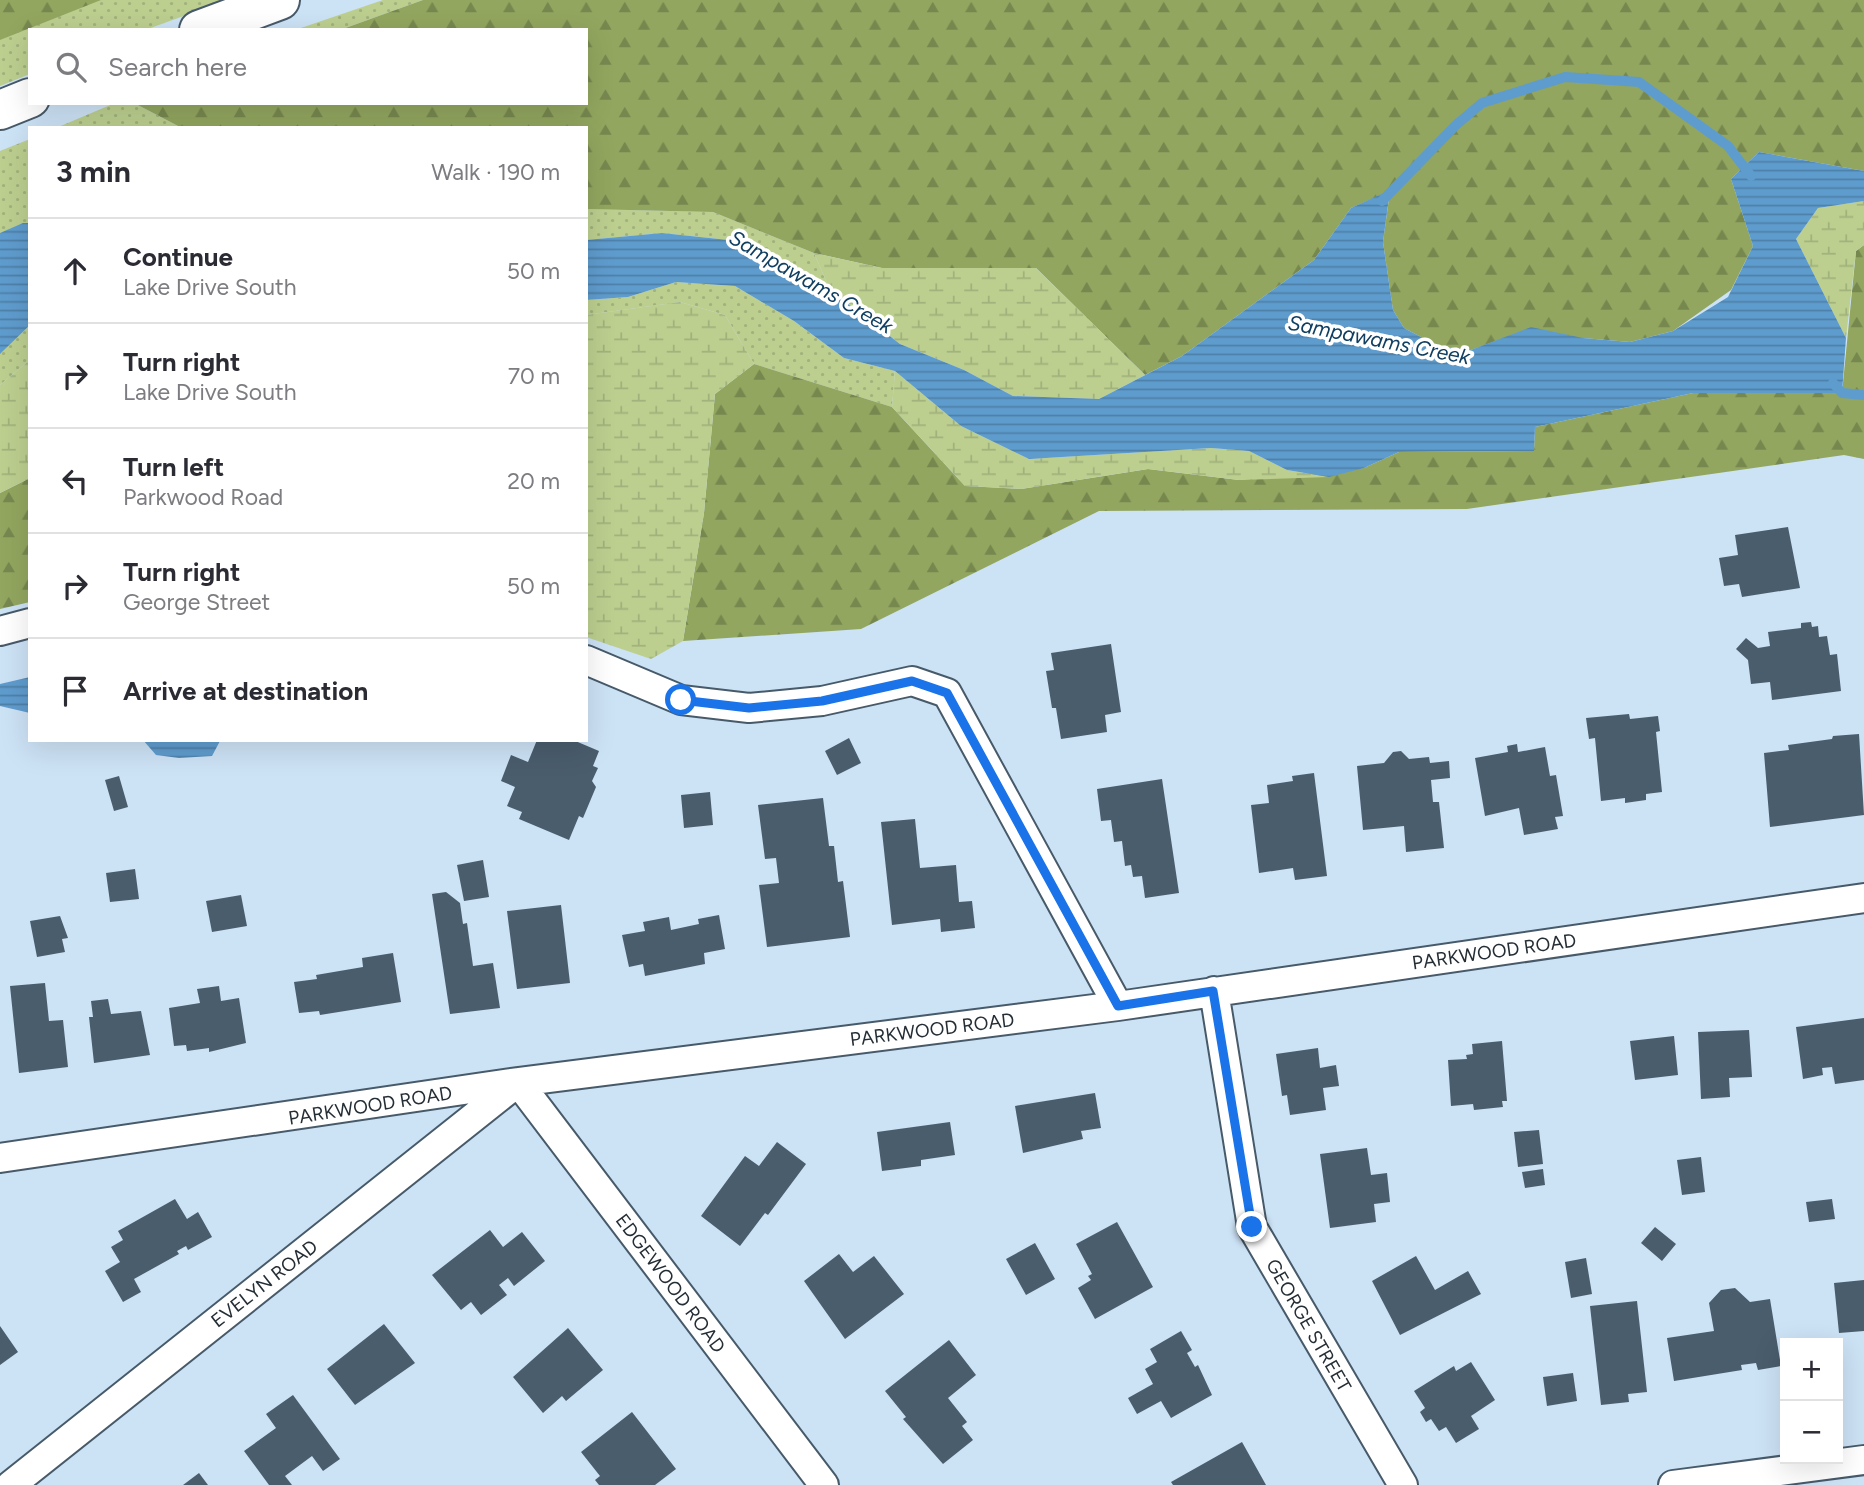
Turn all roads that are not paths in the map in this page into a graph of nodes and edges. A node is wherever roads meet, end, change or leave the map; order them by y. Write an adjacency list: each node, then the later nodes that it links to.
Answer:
1 (280, 0): 2 (main road)
2 (204, 28)
3 (28, 98): 4 (main road)
4 (0, 110)
5 (28, 624): 6 (street)
6 (0, 631)
7 (588, 661): 10 (street)
8 (1864, 898): 9 (street, PARKWOOD ROAD)
9 (1213, 991): 10 (street, PARKWOOD ROAD); 16 (street, GEORGE STREET)
10 (1118, 1006): 11 (street, PARKWOOD ROAD)
11 (518, 1082): 12 (street, PARKWOOD ROAD); 14 (street, EVELYN ROAD); 15 (street, EDGEWOOD ROAD)
12 (0, 1158)
13 (1864, 1460): 17 (street)
14 (11, 1485)
15 (824, 1485)
16 (1403, 1485)
17 (1673, 1485)

